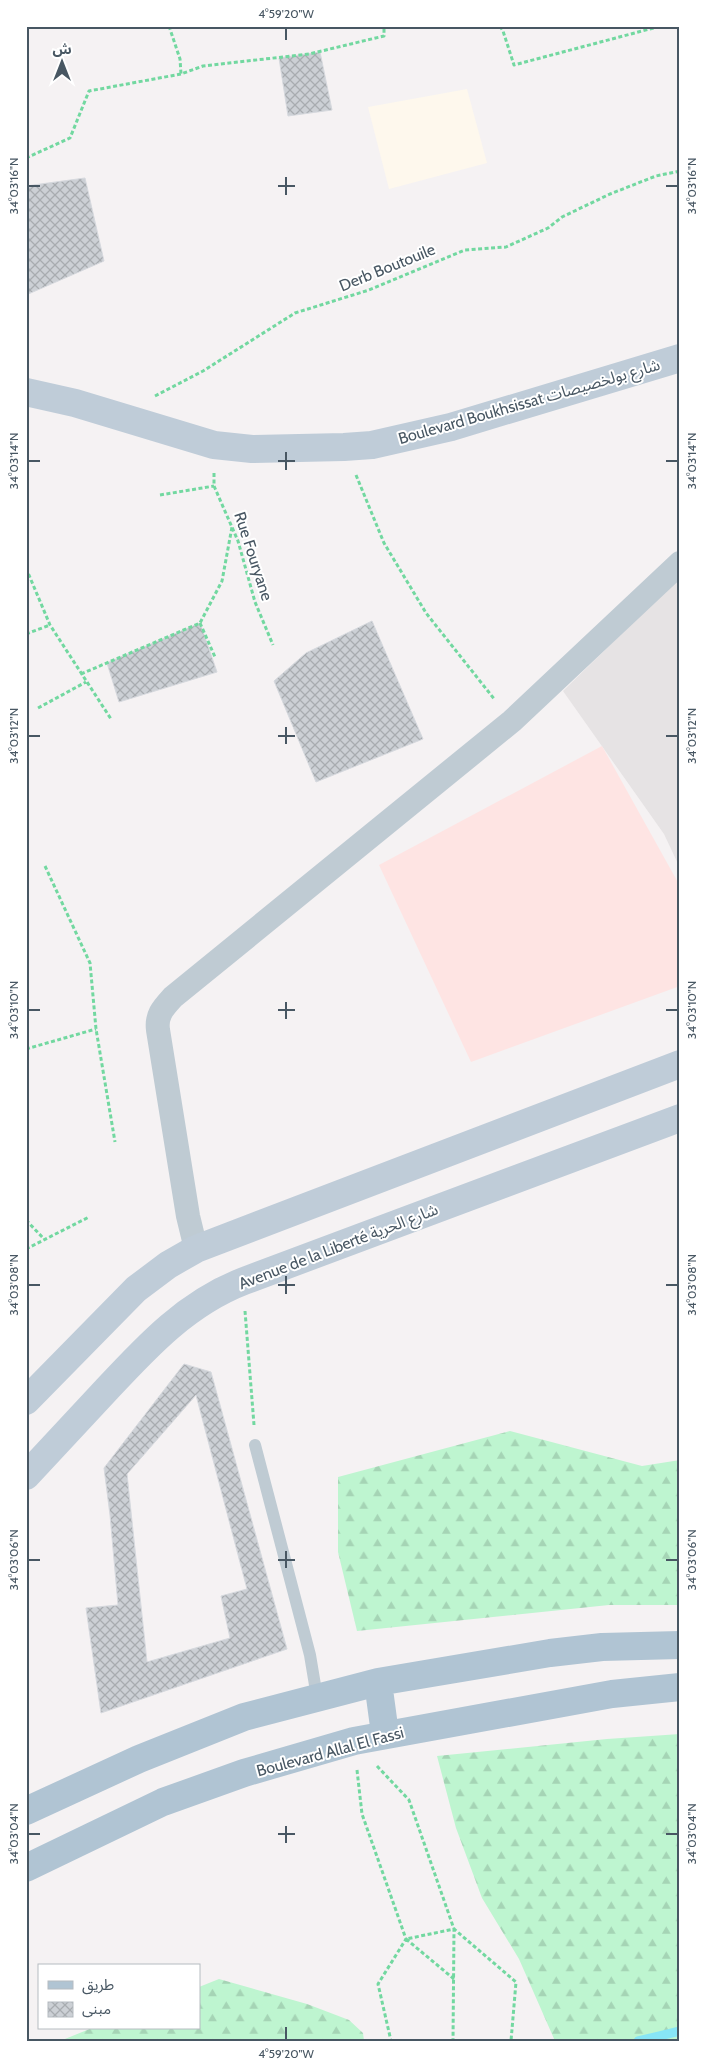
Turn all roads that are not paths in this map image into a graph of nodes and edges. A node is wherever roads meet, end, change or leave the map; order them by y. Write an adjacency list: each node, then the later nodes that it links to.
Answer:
1 (680, 358): 2 (main road, Boulevard Boukhsissat شارع بولخصيصات)
2 (26, 392)
3 (680, 563): 6 (street)
4 (680, 1064): 6 (main road)
5 (680, 1118): 9 (main road, Avenue de la Liberté شارع الحرية)
6 (196, 1249): 7 (main road)
7 (26, 1401)
8 (255, 1445): 13 (lane)
9 (26, 1476)
10 (680, 1645): 11 (main road)
11 (378, 1682): 13 (main road); 14 (main road)
12 (680, 1687): 14 (main road, Boulevard Allal El Fassi)
13 (317, 1698): 15 (main road)
14 (385, 1734): 16 (main road, Boulevard Allal El Fassi)
15 (26, 1811)
16 (26, 1868)

